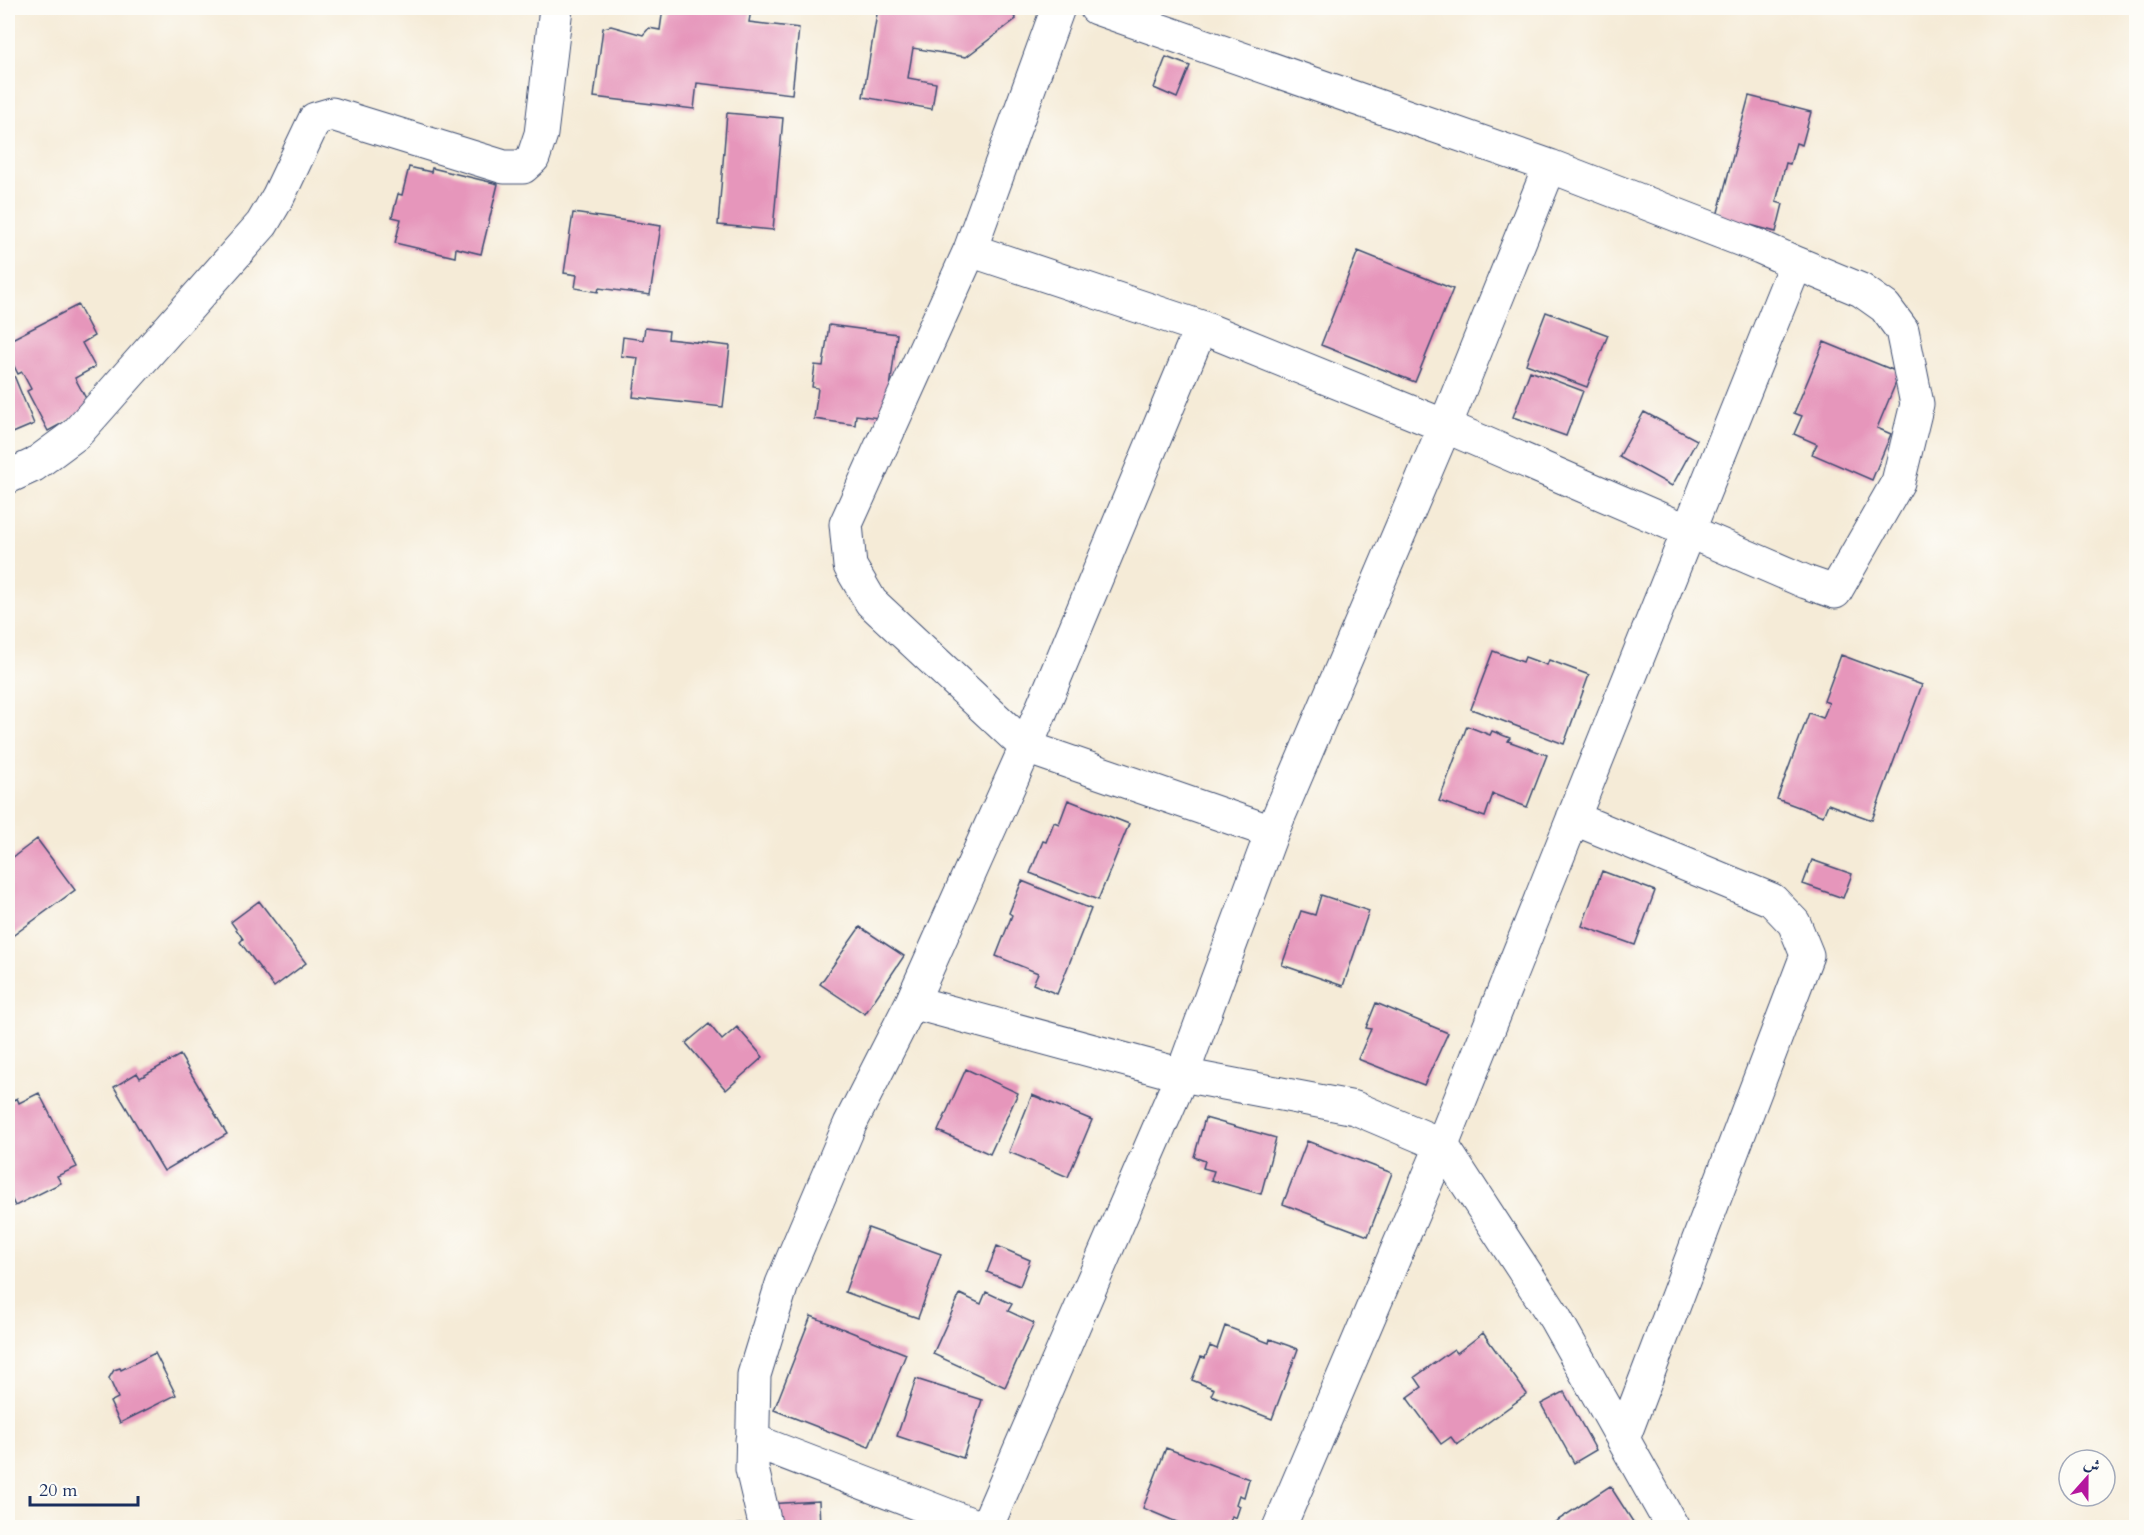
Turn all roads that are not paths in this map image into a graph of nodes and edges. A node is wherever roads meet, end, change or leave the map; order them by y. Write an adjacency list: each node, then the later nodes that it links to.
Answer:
1 (556, 8): 9 (street)
2 (1058, 8): 5 (street)
3 (1096, 8): 4 (street)
4 (1550, 166): 6 (street); 8 (street)
5 (970, 250): 7 (street); 11 (street)
6 (1796, 263): 10 (street); 10 (street)
7 (1201, 327): 8 (street); 11 (street)
8 (1444, 426): 10 (street); 13 (street)
9 (8, 477)
10 (1688, 531): 12 (street)
11 (1026, 747): 13 (street); 14 (street)
12 (1573, 818): 16 (street); 17 (street)
13 (1272, 832): 15 (street)
14 (912, 1002): 15 (street); 18 (street)
15 (1182, 1075): 16 (street); 21 (street)
16 (1442, 1144): 17 (street); 22 (street)
17 (1623, 1439): 23 (street)
18 (752, 1440): 19 (street); 20 (street)
19 (766, 1527)
20 (981, 1527)
21 (986, 1527)
22 (1279, 1527)
23 (1673, 1527)

